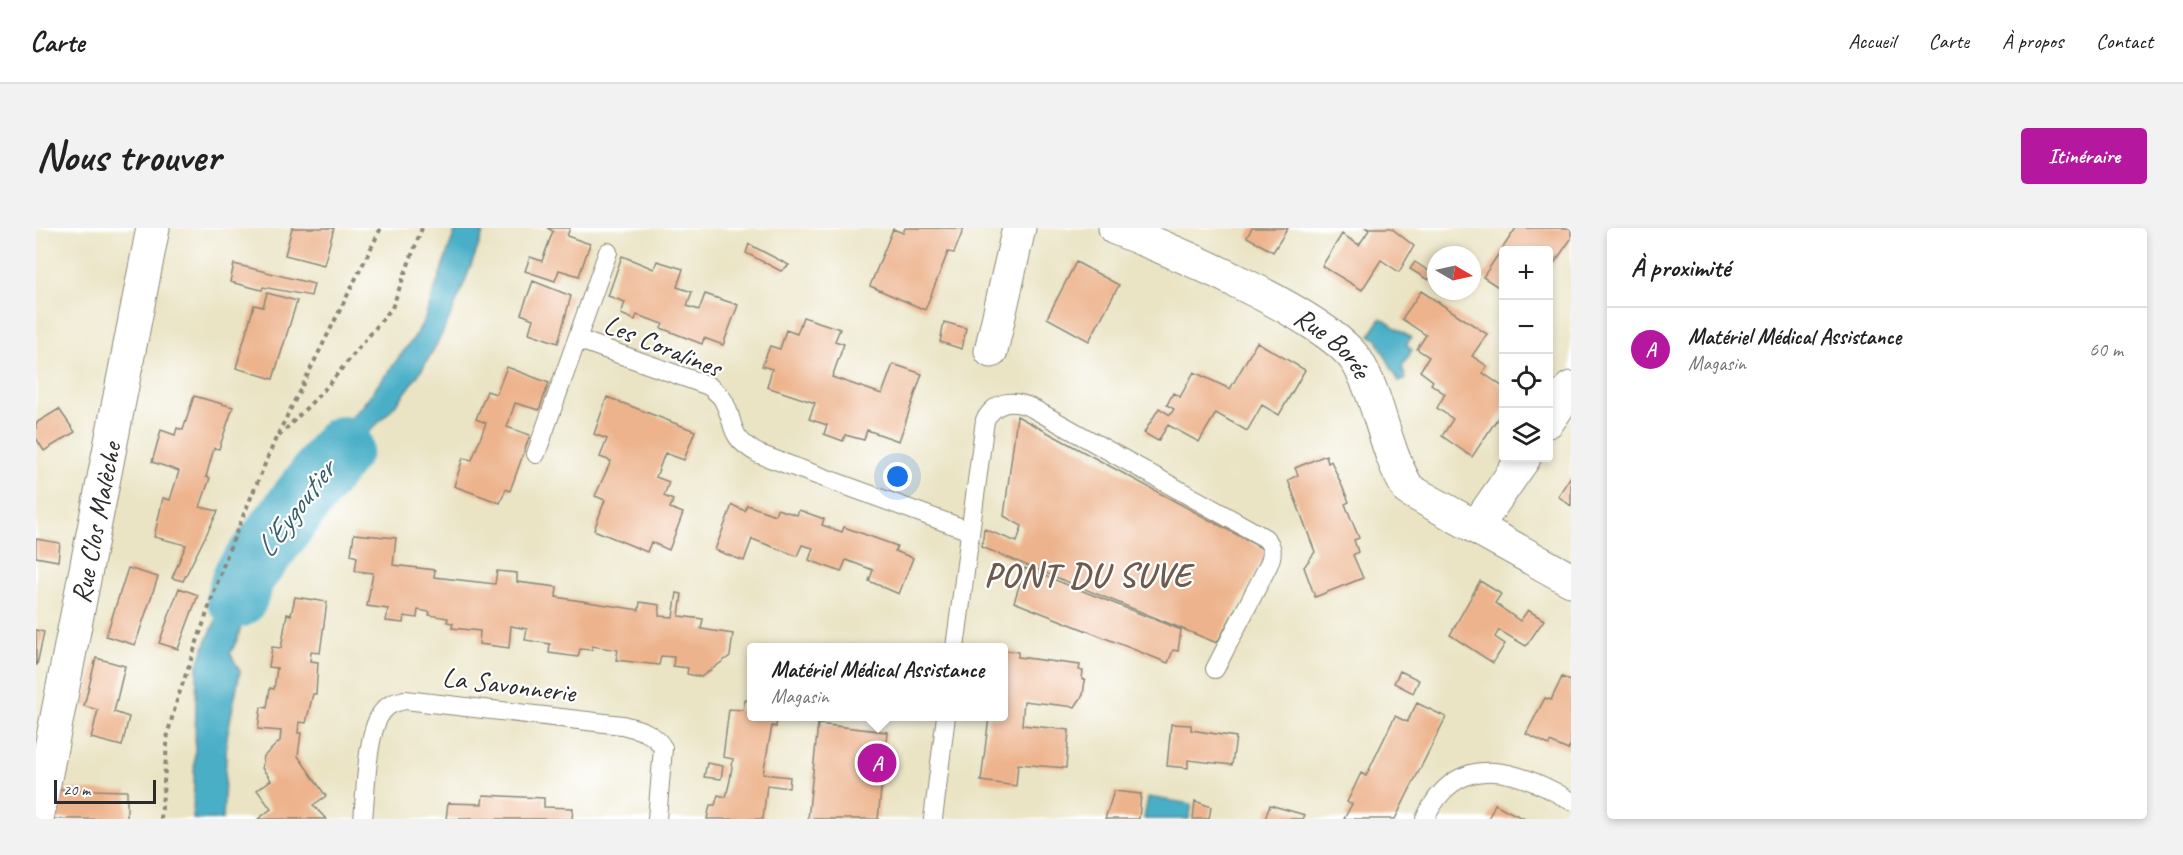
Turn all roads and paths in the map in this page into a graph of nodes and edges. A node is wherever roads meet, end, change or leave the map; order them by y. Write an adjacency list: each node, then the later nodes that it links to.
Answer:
1 (153, 228): 21 (street, Rue Clos Malèche)
2 (381, 228): 11 (path)
3 (422, 228): 11 (path)
4 (1019, 228): 8 (street)
5 (1115, 228): 14 (street, Rue Borée)
6 (608, 252): 7 (lane, Les Coralines)
7 (577, 339): 12 (lane, Les Coralines); 15 (lane, Les Coralines)
8 (991, 351)
9 (1571, 388): 10 (street)
10 (1553, 414)
11 (276, 438): 22 (path)
12 (536, 454)
13 (1521, 462): 14 (street)
14 (1476, 527): 16 (street, Rue Borée)
15 (970, 531): 17 (lane); 18 (lane)
16 (1571, 580)
17 (956, 643)
18 (1215, 669)
19 (945, 721): 25 (lane)
20 (1571, 801): 26 (lane)
21 (38, 819)
22 (161, 819)
23 (363, 819): 24 (lane, La Savonnerie)
24 (657, 819)
25 (933, 819)
26 (1425, 819)

